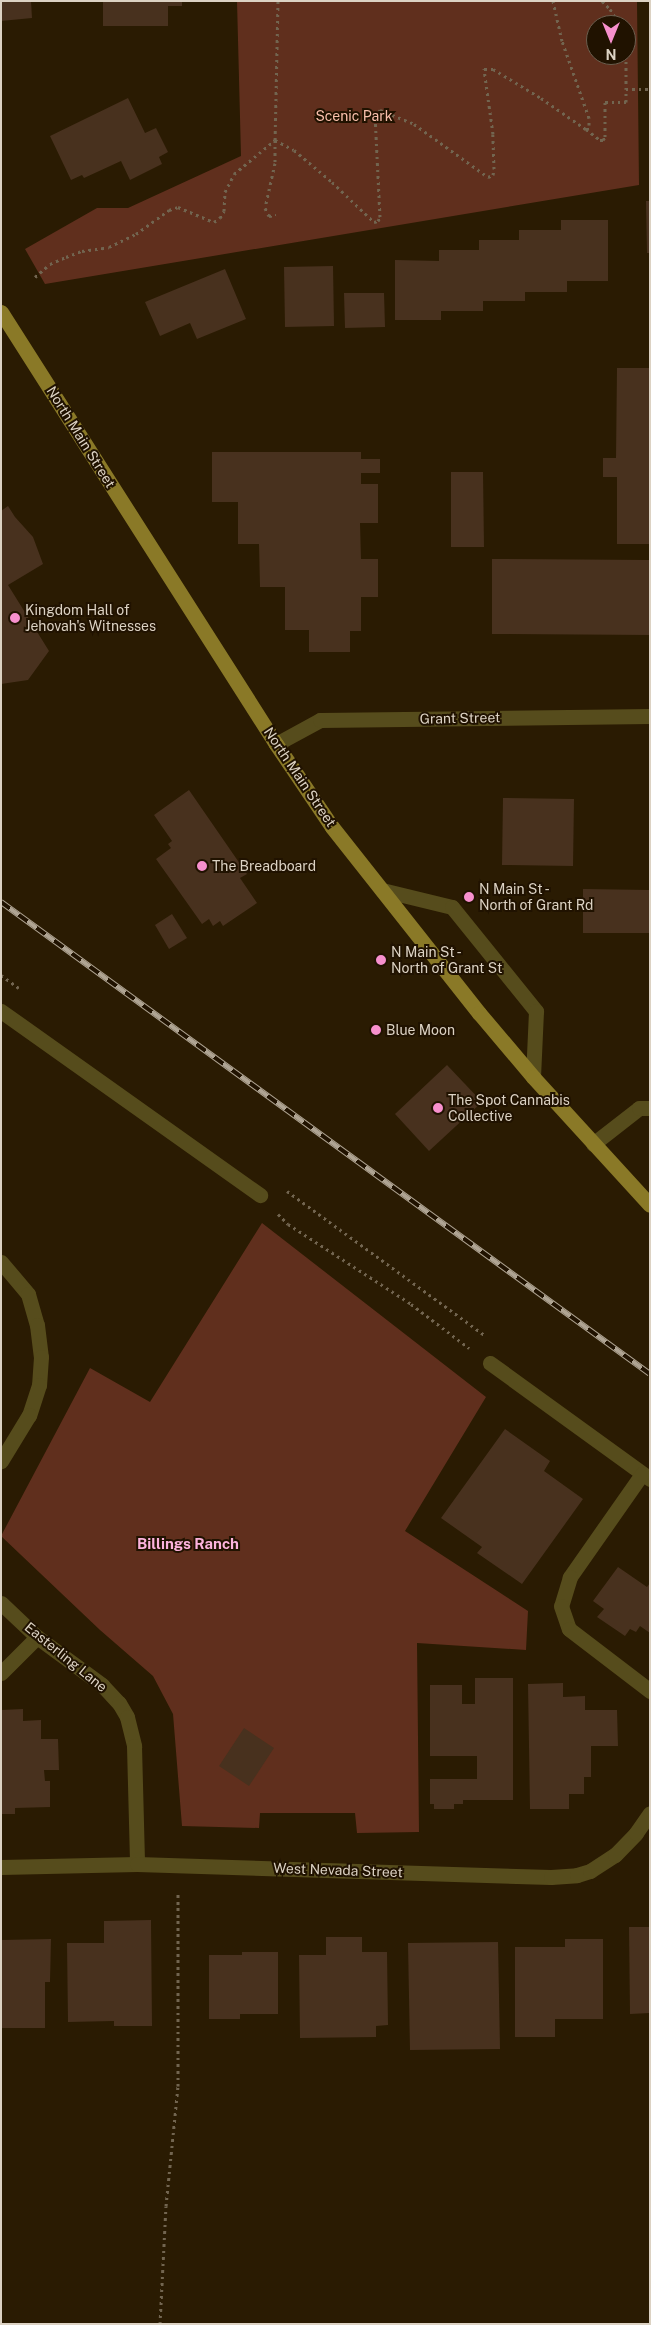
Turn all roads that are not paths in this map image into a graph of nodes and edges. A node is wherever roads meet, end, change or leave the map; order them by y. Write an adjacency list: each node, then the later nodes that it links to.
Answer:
1 (1, 312): 3 (main road, North Main Street)
2 (650, 716): 3 (street, Grant Street)
3 (276, 744): 4 (main road, North Main Street)
4 (382, 890): 6 (main road, North Main Street); 6 (street)
5 (1, 1011): 9 (street)
6 (533, 1076): 8 (main road, North Main Street)
7 (650, 1108): 8 (street)
8 (593, 1144): 10 (main road, North Main Street)
9 (260, 1195)
10 (650, 1204)
11 (1, 1262): 13 (street)
12 (490, 1363): 14 (street)
13 (1, 1460)
14 (646, 1476): 18 (street)
15 (1, 1603): 16 (street, Easterling Lane)
16 (38, 1637): 17 (street); 20 (street, Easterling Lane)
17 (1, 1673)
18 (650, 1691)
19 (650, 1813): 20 (street, West Nevada Street)
20 (137, 1864): 21 (street, West Nevada Street)
21 (1, 1867)

